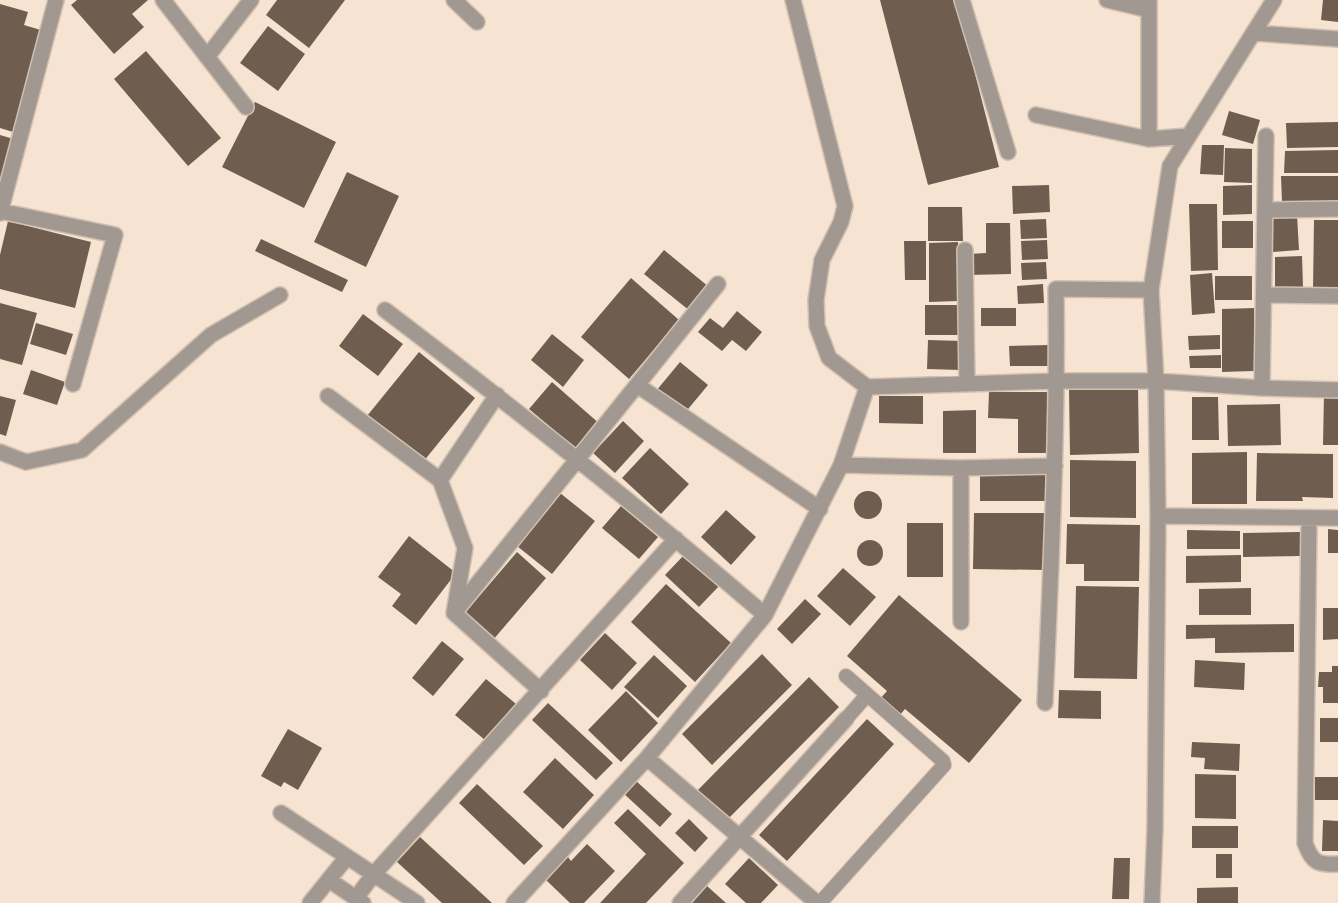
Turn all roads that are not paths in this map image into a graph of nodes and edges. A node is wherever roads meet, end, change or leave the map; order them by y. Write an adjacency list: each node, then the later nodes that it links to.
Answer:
1 (56, 0): 22 (street)
2 (163, 0): 13 (street)
3 (250, 0): 13 (street)
4 (454, 0): 10 (street)
5 (793, 0): 35 (street)
6 (962, 0): 19 (street)
7 (1107, 0): 9 (street)
8 (1274, 0): 11 (street)
9 (1149, 5): 18 (street)
10 (477, 22)
11 (1254, 33): 12 (street); 16 (street)
12 (1338, 39)
13 (207, 57): 14 (street)
14 (246, 107)
15 (1036, 115): 18 (street)
16 (1188, 136): 18 (street); 25 (street)
17 (1266, 136): 21 (street)
18 (1149, 139)
19 (1008, 152)
20 (1338, 209): 21 (street)
21 (1266, 210): 27 (street)
22 (0, 212): 32 (street)
23 (965, 250): 33 (street)
24 (718, 284): 34 (street)
25 (1151, 290): 30 (street); 31 (street)
26 (280, 295): 40 (street)
27 (1264, 295): 28 (street); 36 (street)
28 (1338, 296)
29 (385, 310): 38 (street)
30 (1057, 381): 31 (street); 33 (street); 43 (street)
31 (1156, 381): 36 (street); 47 (street)
32 (73, 384)
33 (967, 384): 35 (street)
34 (637, 385): 41 (street); 46 (street)
35 (867, 387): 42 (street)
36 (1262, 388): 37 (street)
37 (1338, 390)
38 (497, 395): 41 (street); 45 (street)
39 (328, 396): 45 (street)
40 (0, 452)
41 (577, 460): 50 (street); 51 (street)
42 (842, 465): 44 (street); 46 (street)
43 (1055, 466): 44 (street); 57 (street)
44 (961, 468): 53 (street)
45 (440, 480): 51 (street)
46 (820, 509): 52 (street)
47 (1158, 516): 48 (street); 72 (street)
48 (1309, 518): 49 (street); 63 (street)
49 (1338, 518)
50 (676, 539): 52 (street); 55 (street)
51 (454, 613): 55 (street)
52 (765, 615): 59 (street)
53 (961, 622)
54 (846, 676): 56 (lane)
55 (541, 691): 64 (street)
56 (867, 695): 58 (lane); 71 (lane)
57 (1045, 704)
58 (846, 719): 61 (street)
59 (647, 758): 61 (street); 69 (street)
60 (281, 813): 62 (street)
61 (740, 837): 70 (street); 71 (street)
62 (347, 857): 64 (street); 65 (street)
63 (1338, 864)
64 (373, 875): 66 (street); 68 (street)
65 (329, 880): 66 (street); 67 (street)
66 (359, 901)
67 (310, 903)
68 (417, 903)
69 (514, 903)
70 (680, 903)
71 (818, 903)
72 (1152, 903)

